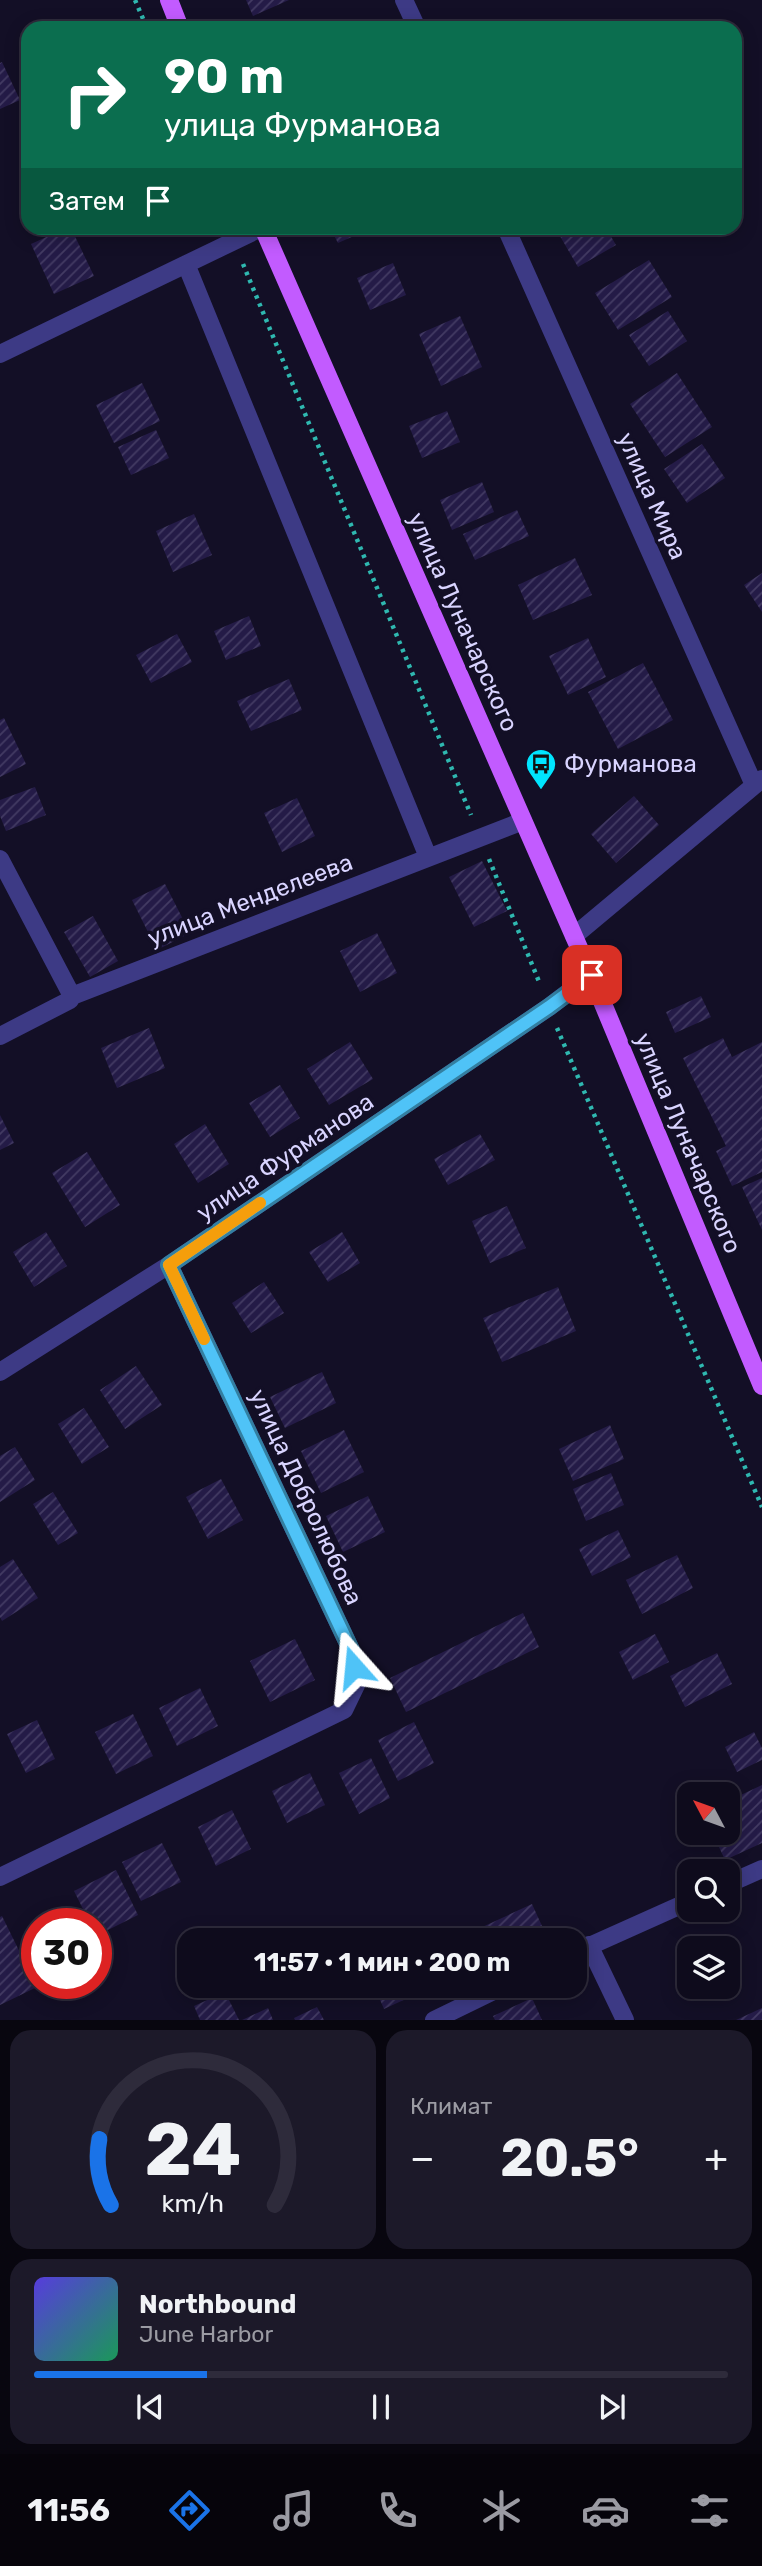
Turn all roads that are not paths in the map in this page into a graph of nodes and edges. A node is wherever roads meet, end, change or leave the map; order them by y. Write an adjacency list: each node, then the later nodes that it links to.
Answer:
1 (169, 0): 3 (main road)
2 (404, 0): 4 (street)
3 (177, 21)
4 (414, 21)
5 (246, 235): 8 (street)
6 (265, 235): 11 (main road, улица Луначарского)
7 (509, 235): 10 (street, улица Мира)
8 (186, 264): 9 (street); 12 (street)
9 (0, 354)
10 (758, 782): 14 (street)
11 (523, 821): 12 (street, улица Менделеева); 14 (main road, улица Луначарского)
12 (428, 857): 16 (street, улица Менделеева)
13 (0, 859): 16 (street)
14 (574, 936): 15 (main road, улица Луначарского)
15 (592, 975): 18 (street, улица Фурманова); 20 (main road, улица Луначарского)
16 (72, 996): 17 (street, улица Менделеева)
17 (0, 1036)
18 (169, 1265): 19 (street, улица Фурманова); 22 (street, улица Добролюбова)
19 (0, 1372)
20 (762, 1386)
21 (762, 1869): 23 (street)
22 (0, 1877)
23 (740, 1879)
24 (677, 1907): 25 (street)
25 (587, 1947)
26 (587, 1957): 29 (street)
27 (479, 1998): 28 (street)
28 (434, 2020)
29 (625, 2020)

